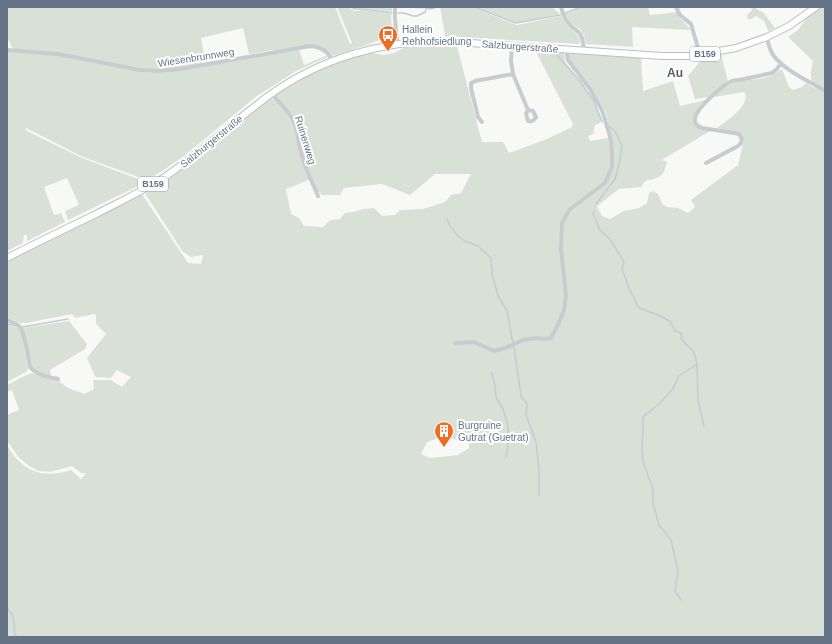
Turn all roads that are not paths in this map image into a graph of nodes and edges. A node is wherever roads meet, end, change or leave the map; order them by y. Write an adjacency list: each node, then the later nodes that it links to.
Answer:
1 (395, 7): 6 (street)
2 (676, 7): 11 (street)
3 (816, 7): 5 (main road, Salzburgerstraße / B159)
4 (562, 9): 9 (street)
5 (767, 37): 11 (main road, Salzburgerstraße / B159); 13 (street)
6 (397, 44): 7 (main road, Salzburgerstraße / B159); 12 (main road, Salzburgerstraße / B159)
7 (512, 46): 10 (main road, Salzburgerstraße / B159); 14 (street)
8 (7, 50): 12 (street, Wiesenbrunnweg)
9 (584, 50): 10 (main road, Salzburgerstraße / B159); 11 (main road, Salzburgerstraße / B159)
10 (567, 51): 23 (street)
11 (700, 55)
12 (332, 61): 16 (main road, Salzburgerstraße / B159)
13 (781, 63): 15 (street); 19 (street)
14 (513, 74): 17 (street); 18 (street)
15 (825, 91)
16 (271, 94): 20 (street, Ruinenweg); 21 (main road, Salzburgerstraße / B159)
17 (528, 110)
18 (482, 122)
19 (706, 163)
20 (318, 196)
21 (7, 258)
22 (7, 320): 24 (street)
23 (455, 343)
24 (58, 379)

